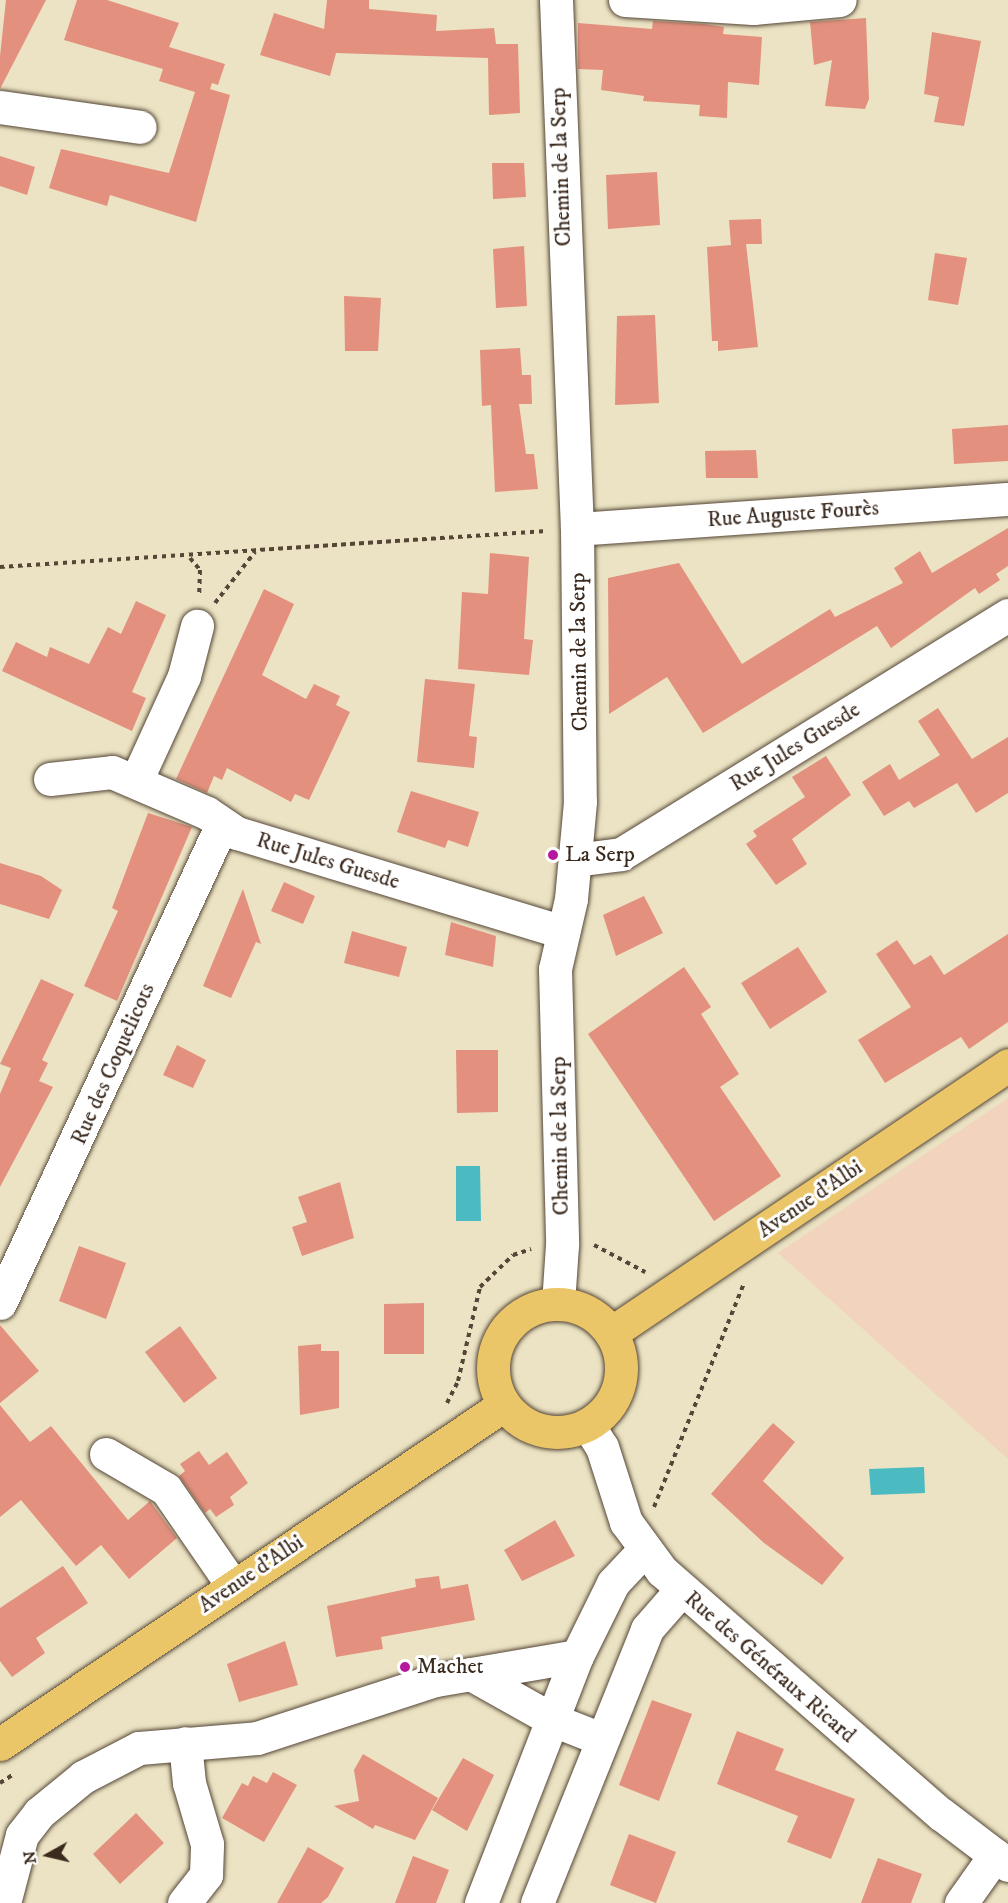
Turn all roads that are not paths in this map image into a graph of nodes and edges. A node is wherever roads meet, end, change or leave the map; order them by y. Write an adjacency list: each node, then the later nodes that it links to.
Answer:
1 (556, 0): 8 (street, Chemin de la Serp)
2 (625, 0): 4 (street)
3 (840, 0): 4 (street)
4 (753, 4)
5 (0, 107): 6 (street)
6 (140, 127)
7 (1008, 499): 8 (street, Rue Auguste Fourès)
8 (578, 529): 14 (street, Chemin de la Serp)
9 (1008, 615): 14 (street, Rue Jules Guesde)
10 (197, 626): 12 (street)
11 (50, 779): 12 (street, Rue Jules Guesde)
12 (136, 781): 13 (street, Rue Jules Guesde)
13 (222, 824): 15 (street, Rue Jules Guesde); 17 (street, Rue des Coquelicots)
14 (575, 860): 15 (street, Chemin de la Serp)
15 (562, 932): 18 (street, Chemin de la Serp)
16 (1008, 1065): 19 (main road, Avenue d'Albi)
17 (0, 1303)
18 (558, 1303): 19 (main road); 20 (main road)
19 (611, 1334): 21 (main road)
20 (504, 1406): 21 (main road); 24 (main road, Avenue d'Albi)
21 (588, 1425): 23 (street, Rue des Généraux Ricard)
22 (106, 1454): 24 (street)
23 (643, 1551): 25 (street, Rue des Généraux Ricard); 26 (street)
24 (233, 1586): 31 (main road, Avenue d'Albi)
25 (681, 1590): 29 (street); 32 (street, Rue des Généraux Ricard)
26 (577, 1656): 27 (street); 28 (street)
27 (471, 1674): 28 (street); 30 (street)
28 (553, 1720): 29 (street); 35 (street)
29 (601, 1739): 36 (street)
30 (185, 1743): 33 (street); 34 (street)
31 (0, 1744)
32 (1002, 1860): 37 (street)
33 (4, 1903)
34 (184, 1903)
35 (481, 1903)
36 (537, 1903)
37 (961, 1903)

